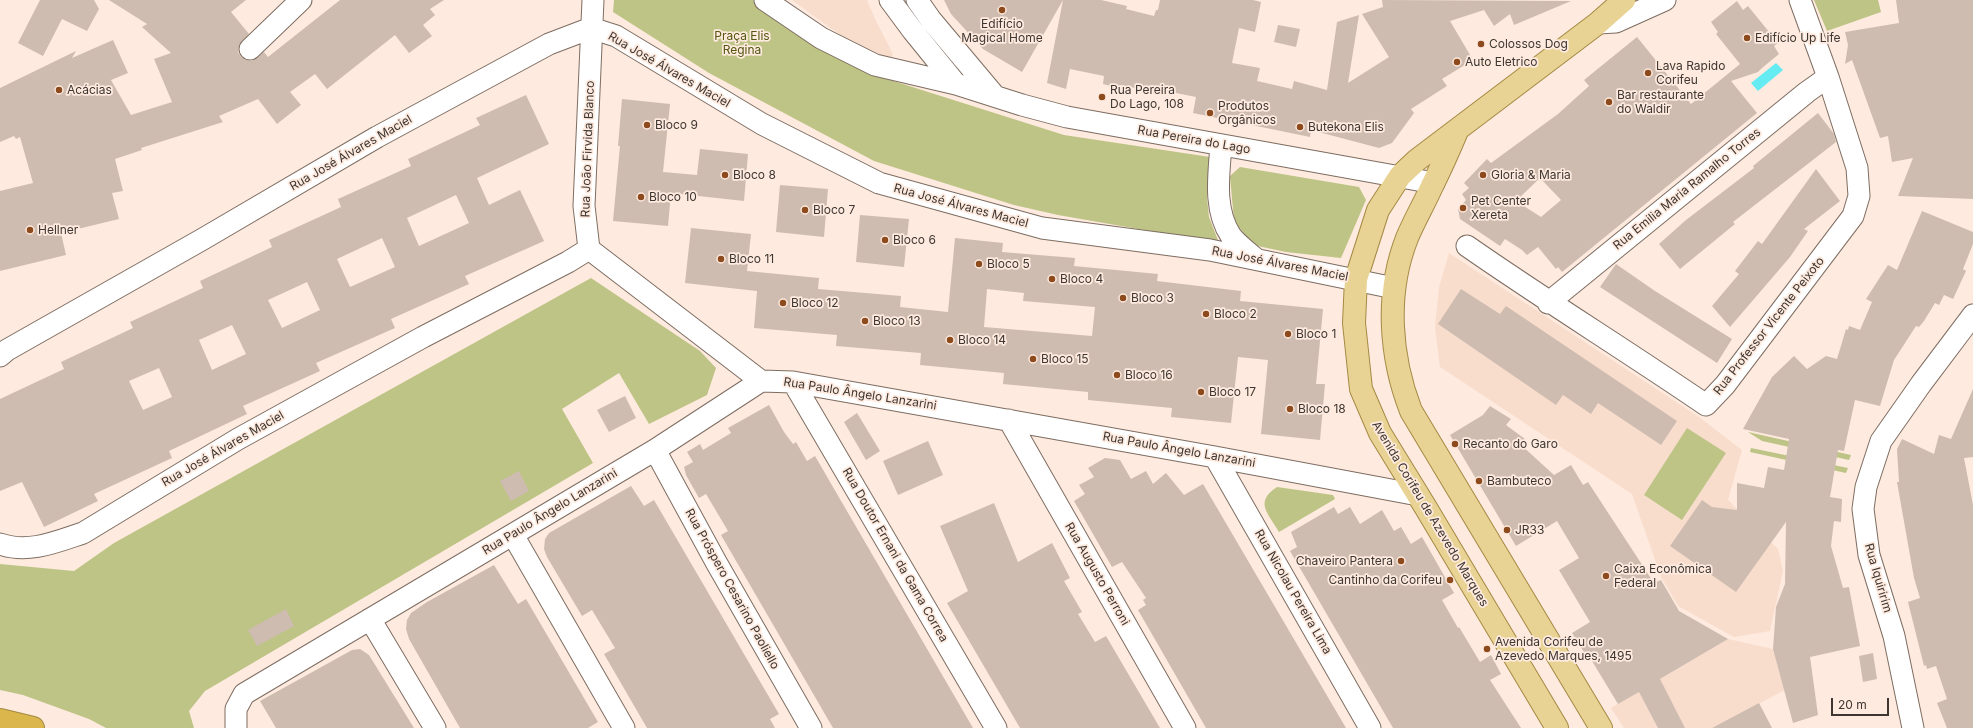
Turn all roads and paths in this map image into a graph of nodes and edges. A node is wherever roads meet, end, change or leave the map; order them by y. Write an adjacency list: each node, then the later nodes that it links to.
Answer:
1 (301, 0): 11 (street)
2 (593, 0): 10 (street, Rua João Firvida Blanco)
3 (765, 0): 13 (street, Rua Pereira do Lago)
4 (890, 0): 13 (street)
5 (917, 0): 14 (street)
6 (1624, 0): 9 (main road, Avenida Corifeu de Azevedo Marques)
7 (1664, 0): 9 (street)
8 (1800, 0): 12 (street, Rua Professor Vicente Peixoto)
9 (1598, 22): 15 (main road, Avenida Corifeu de Azevedo Marques)
10 (591, 28): 20 (street, Rua João Firvida Blanco); 21 (street, Rua José Álvares Maciel); 26 (street, Rua José Álvares Maciel)
11 (250, 49)
12 (1828, 77): 24 (street, Rua Emilia Maria Ramalho Torres); 24 (street, Rua Professor Vicente Peixoto)
13 (956, 84): 14 (street, Rua Pereira do Lago)
14 (994, 95): 16 (street, Rua Pereira do Lago)
15 (1458, 130): 17 (main road, Avenida Corifeu de Azevedo Marques); 18 (main road, Avenida Corifeu de Azevedo Marques)
16 (1221, 145): 17 (street, Rua Pereira do Lago); 21 (street)
17 (1400, 176): 18 (street, Rua Pereira do Lago); 22 (main road, Avenida Corifeu de Azevedo Marques)
18 (1434, 183): 23 (main road, Avenida Corifeu de Azevedo Marques)
19 (1467, 246): 24 (street, Rua Professor Vicente Peixoto)
20 (589, 249): 27 (street); 34 (street, Rua José Álvares Maciel)
21 (1256, 260): 22 (street, Rua José Álvares Maciel)
22 (1356, 279): 23 (street, Rua José Álvares Maciel); 32 (main road, Avenida Corifeu de Azevedo Marques)
23 (1394, 288): 46 (main road, Avenida Corifeu de Azevedo Marques)
24 (1548, 303)
25 (1973, 315): 47 (street, Rua Iquiririm)
26 (0, 356)
27 (761, 381): 28 (street, Rua Paulo Ângelo Lanzarini); 30 (street, Rua Paulo Ângelo Lanzarini)
28 (793, 382): 29 (street, Rua Paulo Ângelo Lanzarini); 42 (street, Rua Doutor Ernani da Gama Correa)
29 (1009, 420): 31 (street, Rua Paulo Ângelo Lanzarini); 43 (street, Rua Augusto Perroni)
30 (655, 450): 33 (street, Rua Paulo Ângelo Lanzarini); 41 (street, Rua Próspero Cesarino Paoliello)
31 (1215, 457): 32 (street, Rua Paulo Ângelo Lanzarini); 44 (street, Rua Nicolau Pereira Lima)
32 (1418, 495): 45 (main road, Avenida Corifeu de Azevedo Marques)
33 (514, 535): 35 (street, Rua Paulo Ângelo Lanzarini); 40 (street)
34 (0, 544)
35 (370, 619): 37 (street, Rua Paulo Ângelo Lanzarini); 39 (street)
36 (0, 720): 38 (highway)
37 (236, 726)
38 (33, 728)
39 (435, 728)
40 (624, 728)
41 (811, 728)
42 (996, 728)
43 (1184, 728)
44 (1370, 728)
45 (1558, 728)
46 (1600, 728)
47 (1912, 728)

